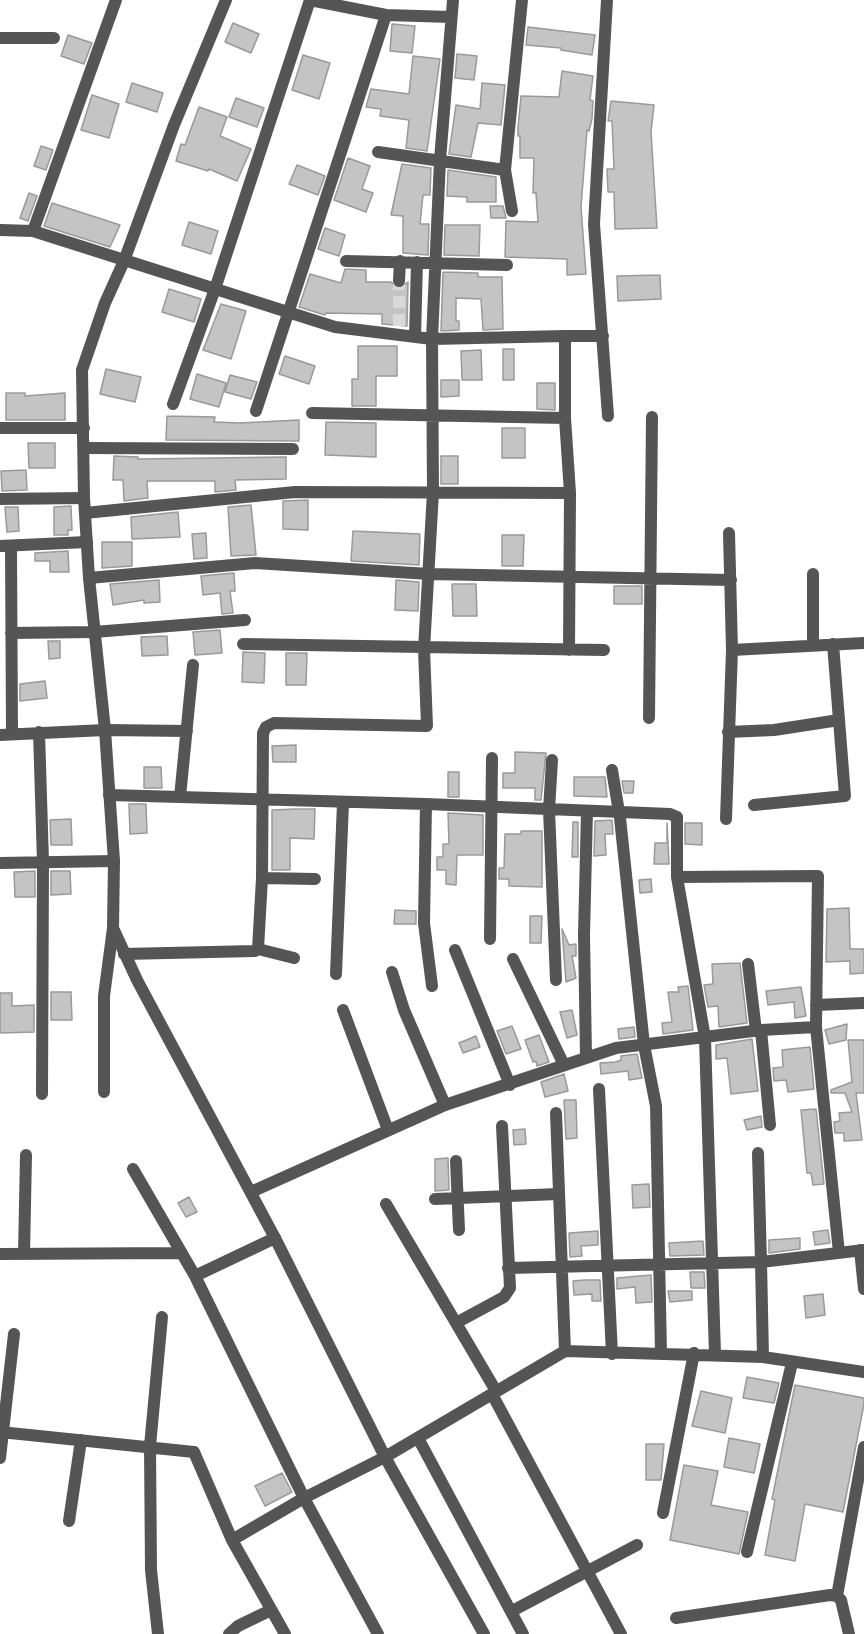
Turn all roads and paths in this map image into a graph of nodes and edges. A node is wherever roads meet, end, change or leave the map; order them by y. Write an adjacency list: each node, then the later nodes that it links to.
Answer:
1 (117, 0): 16 (street)
2 (226, 0): 17 (street)
3 (310, 0): 7 (street); 24 (street)
4 (453, 0): 8 (street)
5 (522, 0): 13 (street)
6 (607, 0): 27 (street)
7 (386, 15): 8 (street); 25 (street)
8 (451, 17): 12 (street)
9 (0, 38): 10 (street)
10 (54, 38)
11 (378, 152): 12 (street)
12 (440, 160): 13 (street); 21 (street)
13 (505, 170): 14 (street)
14 (512, 211)
15 (0, 230): 16 (street)
16 (33, 231): 17 (street)
17 (124, 261): 24 (street); 38 (street)
18 (345, 261): 19 (street)
19 (400, 261): 20 (street); 23 (street)
20 (417, 262): 21 (street); 28 (street)
21 (435, 262): 22 (street); 29 (street)
22 (507, 265)
23 (399, 281)
24 (215, 289): 25 (street); 30 (street)
25 (289, 313): 28 (street); 31 (street)
26 (565, 336): 27 (street); 29 (street); 36 (street)
27 (603, 336): 34 (street)
28 (416, 337): 29 (street)
29 (432, 339): 33 (street)
30 (173, 404)
31 (256, 411)
32 (312, 413): 33 (street)
33 (434, 416): 36 (street); 41 (street)
34 (608, 416)
35 (652, 417): 52 (street)
36 (565, 418): 42 (street)
37 (0, 428): 38 (street)
38 (84, 428): 39 (street)
39 (85, 448): 40 (street); 43 (street)
40 (292, 449)
41 (433, 492): 42 (street); 45 (street); 49 (street)
42 (570, 493): 51 (street)
43 (84, 498): 44 (street); 45 (street)
44 (0, 499)
45 (86, 513): 47 (street)
46 (729, 532): 54 (street)
47 (87, 542): 48 (street); 53 (street)
48 (5, 546): 57 (street)
49 (429, 573): 51 (street); 53 (street); 62 (street)
50 (813, 574): 61 (street)
51 (570, 575): 52 (street); 63 (street)
52 (651, 577): 54 (street); 67 (street)
53 (89, 578): 56 (street)
54 (731, 580): 65 (street)
55 (245, 620): 56 (street)
56 (94, 632): 57 (street); 69 (street)
57 (11, 633): 73 (street)
58 (864, 643): 60 (street)
59 (243, 644): 62 (street)
60 (833, 644): 61 (street); 68 (street)
61 (813, 645): 65 (street)
62 (424, 649): 63 (street); 79 (street)
63 (569, 650): 64 (street)
64 (604, 650)
65 (732, 650): 72 (street)
66 (193, 665): 70 (street)
67 (649, 718)
68 (839, 720): 72 (street); 82 (street)
69 (105, 730): 70 (street); 71 (street); 77 (street)
70 (187, 731): 78 (street)
71 (39, 732): 73 (street); 89 (street)
72 (728, 732): 87 (street)
73 (6, 735)
74 (492, 758): 83 (street)
75 (552, 760): 84 (street)
76 (612, 770): 86 (street)
77 (109, 795): 78 (street); 88 (street)
78 (180, 797): 79 (street)
79 (262, 799): 80 (street); 92 (street)
80 (343, 802): 81 (street); 103 (street)
81 (426, 804): 83 (street); 105 (street)
82 (754, 805)
83 (490, 807): 84 (street); 95 (street)
84 (549, 810): 85 (street); 104 (street)
85 (586, 811): 86 (street); 113 (street)
86 (619, 813): 91 (street); 112 (street)
87 (726, 819)
88 (114, 861): 89 (street); 94 (street)
89 (43, 862): 90 (street); 118 (street)
90 (0, 863)
91 (677, 877): 107 (street); 111 (street)
92 (262, 878): 93 (street); 96 (street)
93 (315, 879)
94 (113, 928): 98 (street); 117 (street)
95 (490, 939)
96 (258, 949): 98 (street); 99 (street)
97 (455, 950): 115 (street)
98 (124, 954): 128 (street)
99 (294, 958)
100 (513, 959): 114 (street)
101 (748, 964): 110 (street)
102 (392, 972): 119 (street)
103 (336, 974)
104 (556, 980)
105 (432, 986)
106 (864, 1003): 107 (street)
107 (816, 1005): 109 (street)
108 (343, 1010): 123 (street)
109 (816, 1027): 110 (street); 138 (street)
110 (759, 1031): 111 (street); 121 (street)
111 (705, 1038): 112 (street); 142 (street)
112 (644, 1046): 113 (street); 143 (street)
113 (586, 1057): 114 (street)
114 (564, 1065): 115 (street)
115 (510, 1085): 119 (street)
116 (599, 1089): 144 (street)
117 (104, 1092)
118 (42, 1094)
119 (445, 1105): 123 (street)
120 (556, 1113): 129 (street)
121 (770, 1125)
122 (502, 1126): 130 (street)
123 (388, 1130): 128 (street)
124 (758, 1153): 141 (street)
125 (26, 1155): 140 (street)
126 (456, 1161): 131 (street)
127 (134, 1169): 137 (street)
128 (251, 1192): 135 (street)
129 (558, 1194): 130 (street); 146 (street)
130 (505, 1196): 131 (street); 145 (street)
131 (458, 1198): 132 (street); 134 (street)
132 (435, 1199)
133 (386, 1204): 150 (street)
134 (459, 1230)
135 (276, 1238): 147 (street); 166 (street)
136 (862, 1250): 138 (street); 148 (street)
137 (180, 1253): 140 (street); 147 (street)
138 (839, 1253): 141 (street)
139 (0, 1254): 140 (street)
140 (24, 1254)
141 (761, 1262): 142 (street); 157 (street)
142 (712, 1264): 143 (street); 156 (street)
143 (660, 1266): 144 (street); 153 (street)
144 (608, 1267): 146 (street); 155 (street)
145 (508, 1268): 146 (street); 150 (street)
146 (560, 1268): 152 (street)
147 (195, 1276): 168 (street)
148 (864, 1289)
149 (162, 1317): 164 (street)
150 (456, 1323): 160 (street)
151 (14, 1334): 161 (street)
152 (565, 1351): 155 (street); 160 (street)
153 (661, 1353): 154 (street); 155 (street)
154 (694, 1353): 156 (street); 169 (street)
155 (612, 1354)
156 (715, 1354): 157 (street)
157 (763, 1357): 158 (street)
158 (792, 1363): 159 (street); 173 (street)
159 (864, 1372)
160 (494, 1393): 162 (street); 174 (street)
161 (1, 1432): 163 (street); 167 (street)
162 (418, 1438): 166 (street); 177 (street)
163 (81, 1440): 164 (street); 170 (street)
164 (150, 1446): 171 (street); 179 (street)
165 (864, 1447): 175 (street)
166 (385, 1457): 168 (street); 183 (street)
167 (0, 1458)
168 (304, 1498): 171 (street); 182 (street)
169 (663, 1513)
170 (69, 1521)
171 (232, 1540): 176 (street)
172 (637, 1545): 174 (street)
173 (747, 1552)
174 (586, 1570): 177 (street); 185 (street)
175 (837, 1596): 178 (street); 186 (street)
176 (271, 1610): 180 (street); 181 (street)
177 (512, 1611): 184 (street)
178 (676, 1618)
179 (158, 1634)
180 (229, 1634)
181 (285, 1634)
182 (378, 1634)
183 (484, 1634)
184 (524, 1634)
185 (621, 1634)
186 (849, 1634)

